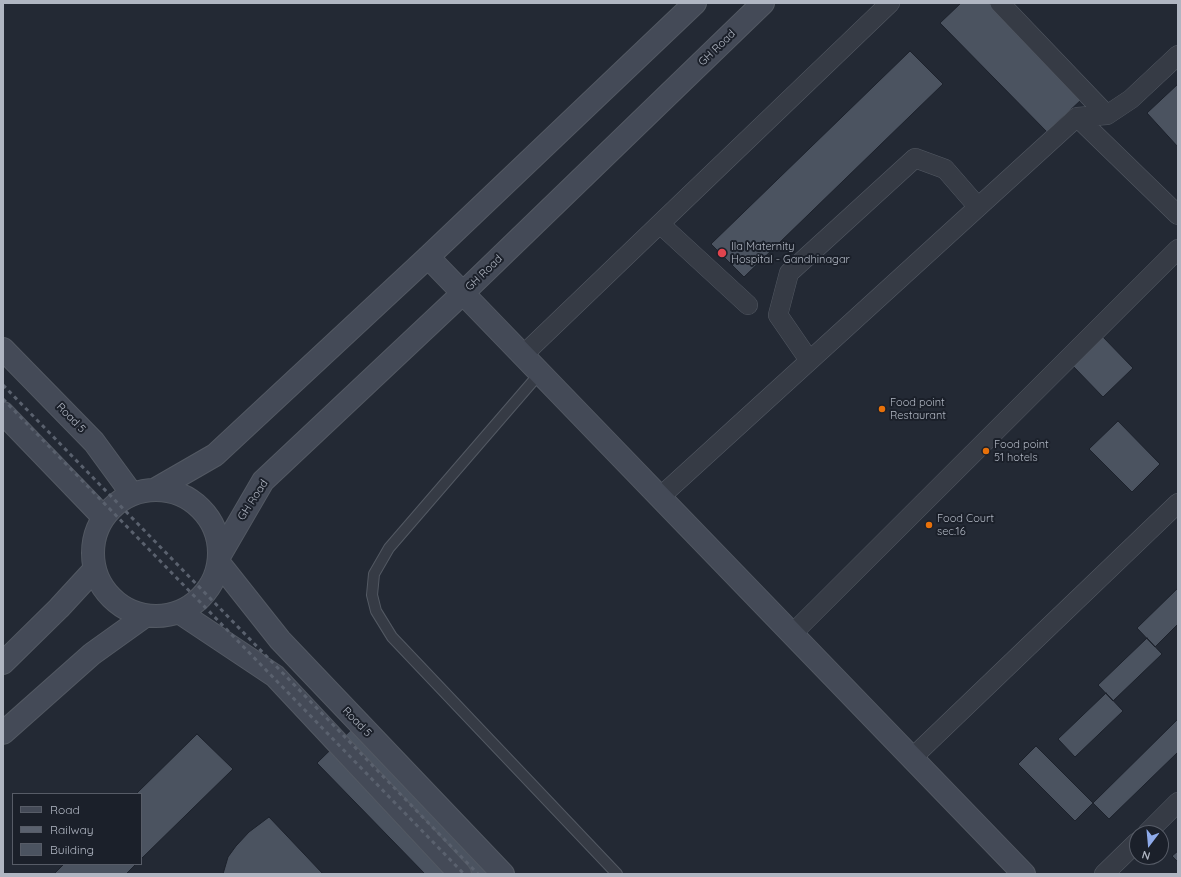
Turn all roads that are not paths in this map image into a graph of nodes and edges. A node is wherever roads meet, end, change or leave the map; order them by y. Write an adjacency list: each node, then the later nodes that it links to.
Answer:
1 (695, 3): 12 (main road)
2 (763, 3): 13 (main road, GH Road)
3 (890, 3): 10 (street)
4 (1000, 3): 6 (street)
5 (1178, 55): 6 (street)
6 (1107, 115): 7 (street)
7 (1077, 117): 8 (street); 9 (street)
8 (978, 207): 17 (street); 17 (street)
9 (1178, 215)
10 (660, 224): 14 (street); 16 (street)
11 (1178, 249): 29 (street)
12 (428, 257): 13 (main road); 20 (main road)
13 (463, 293): 16 (main road); 25 (main road, GH Road)
14 (748, 305)
15 (3, 349): 21 (main road, Road 5)
16 (523, 355): 18 (main road)
17 (809, 360): 22 (street)
18 (540, 373): 22 (main road); 38 (lane)
19 (3, 413): 24 (main road)
20 (156, 489): 21 (main road); 25 (main road)
21 (132, 494): 24 (main road)
22 (660, 497): 29 (main road)
23 (1178, 502): 32 (street)
24 (103, 517): 26 (main road)
25 (219, 559): 27 (main road); 37 (main road, Road 5)
26 (94, 570): 28 (main road); 30 (main road)
27 (179, 612): 28 (main road); 36 (main road)
28 (145, 616): 31 (main road)
29 (792, 634): 32 (main road)
30 (3, 662)
31 (3, 733)
32 (912, 758): 39 (main road)
33 (1178, 802): 34 (street)
34 (1154, 825)
35 (1129, 850): 40 (street)
36 (460, 874)
37 (503, 874)
38 (616, 874)
39 (1024, 874)
40 (1104, 874)

